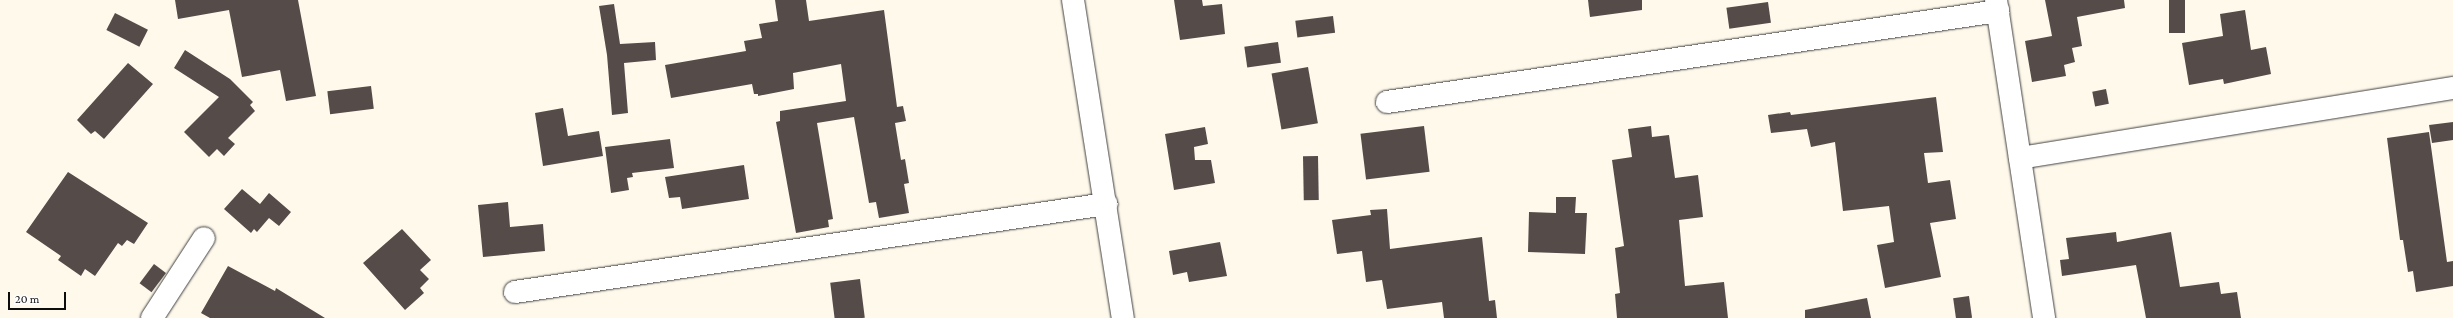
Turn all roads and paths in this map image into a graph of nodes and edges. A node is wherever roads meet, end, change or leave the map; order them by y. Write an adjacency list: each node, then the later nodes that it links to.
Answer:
1 (1073, 0): 6 (street)
2 (1997, 5): 4 (street); 5 (street)
3 (2453, 88): 5 (street)
4 (1386, 102)
5 (2020, 158): 11 (street)
6 (1106, 204): 8 (street); 10 (street)
7 (204, 238): 9 (street)
8 (515, 292)
9 (152, 318)
10 (1123, 318)
11 (2044, 318)

